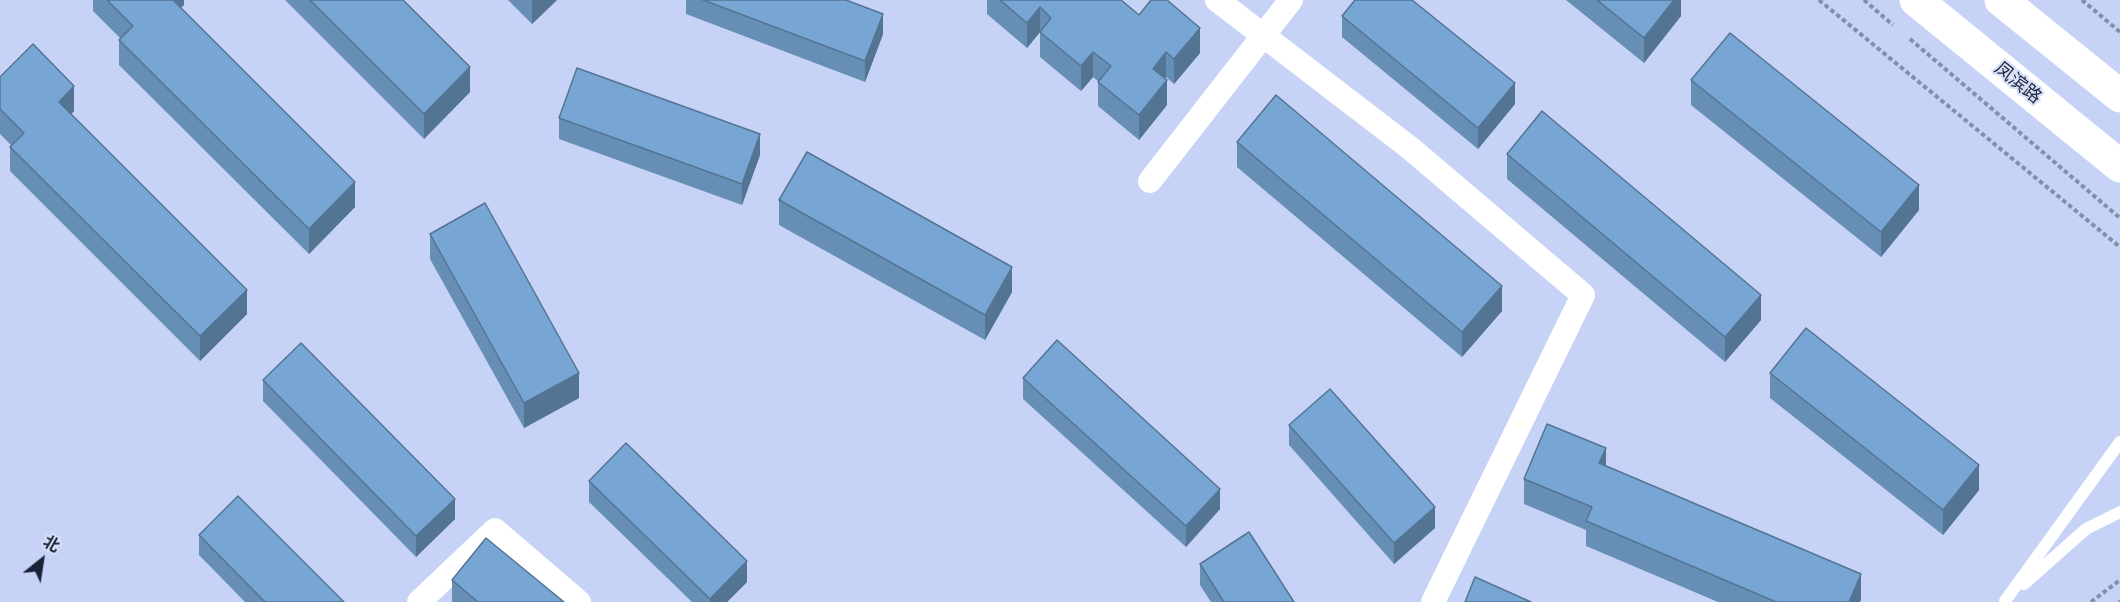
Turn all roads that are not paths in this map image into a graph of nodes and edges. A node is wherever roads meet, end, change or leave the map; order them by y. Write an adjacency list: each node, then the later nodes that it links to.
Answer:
1 (1218, 0): 5 (street)
2 (1291, 0): 5 (street)
3 (1916, 0): 7 (main road, 凤滨路)
4 (2001, 0): 6 (main road)
5 (1264, 36): 8 (street); 13 (street)
6 (2120, 96)
7 (2120, 166)
8 (1150, 181)
9 (2120, 442): 14 (lane)
10 (2120, 512): 14 (lane)
11 (419, 602): 12 (street)
12 (579, 602)
13 (1433, 602)
14 (2005, 602)

